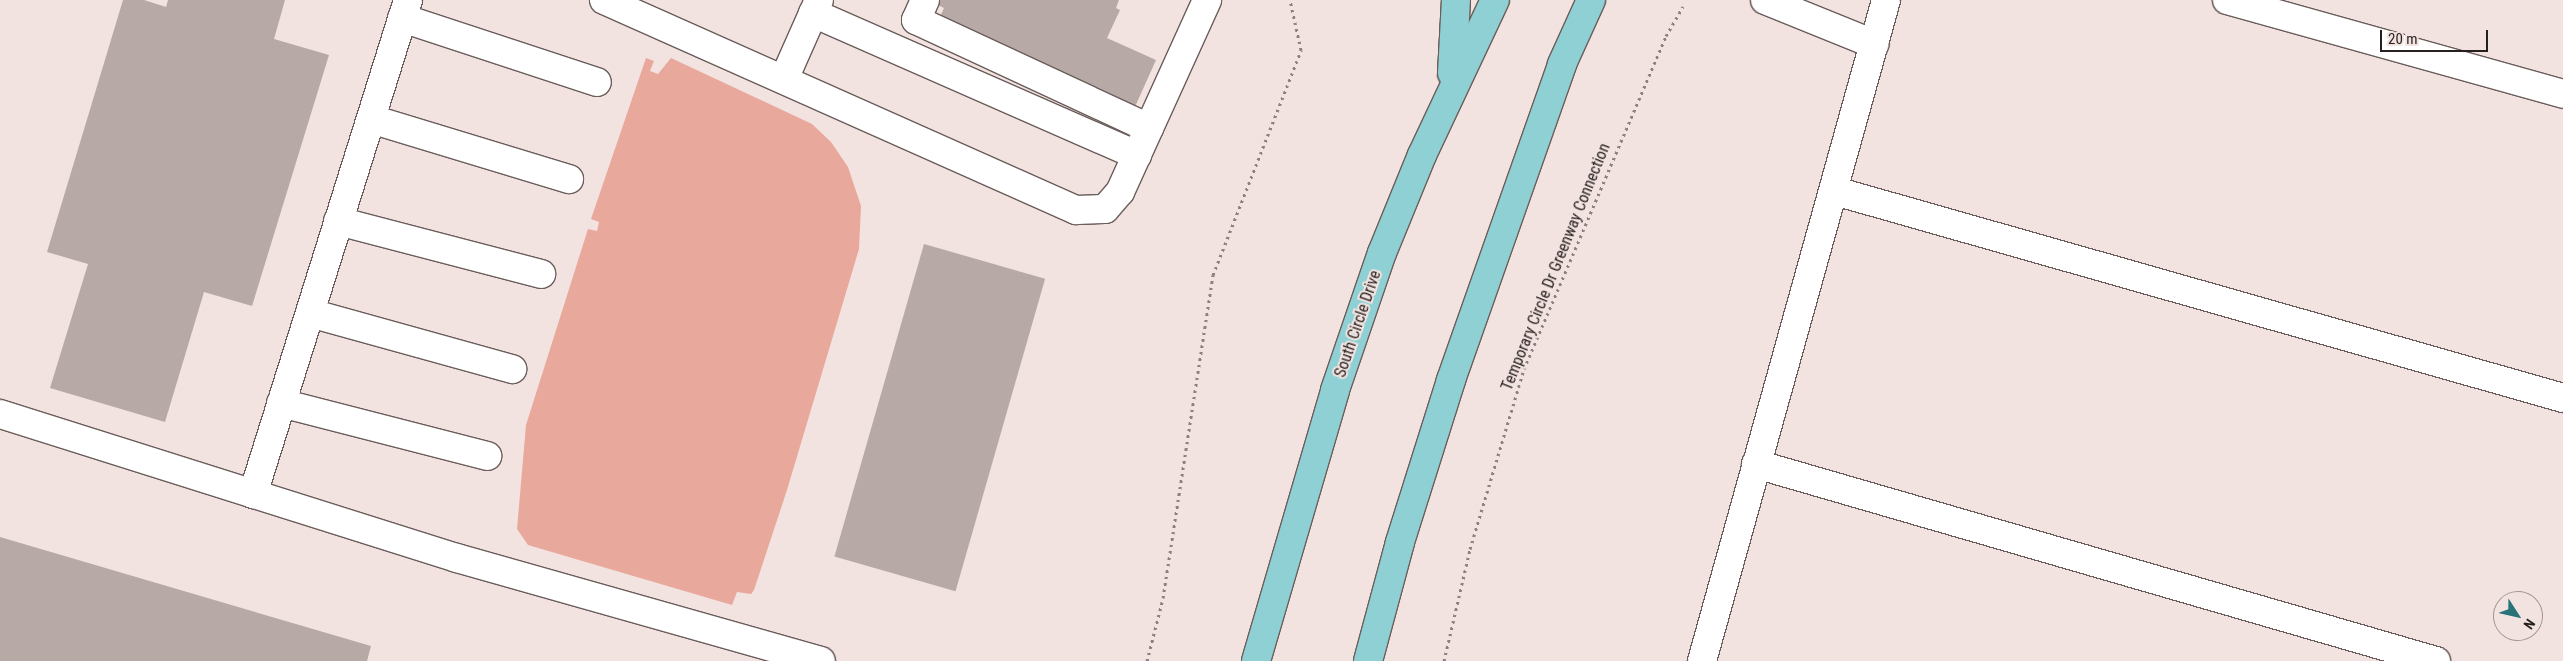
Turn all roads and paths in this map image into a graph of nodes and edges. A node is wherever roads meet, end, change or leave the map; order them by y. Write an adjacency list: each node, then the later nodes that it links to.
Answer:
1 (604, 0): 15 (street)
2 (1207, 0): 20 (street)
3 (1290, 0): 36 (path)
4 (1456, 0): 17 (main road)
5 (1495, 0): 17 (main road, South Circle Drive)
6 (1591, 0): 37 (main road)
7 (1765, 0): 14 (street)
8 (1886, 0): 14 (street)
9 (2227, 0): 18 (street)
10 (816, 6): 15 (street); 21 (street)
11 (915, 7): 20 (street)
12 (1683, 7): 38 (path, Temporary Circle Dr Greenway Connection)
13 (405, 9): 16 (street); 19 (street)
14 (1874, 44): 23 (street)
15 (784, 79): 21 (street)
16 (597, 82)
17 (1451, 92): 34 (main road, South Circle Drive)
18 (2563, 94)
19 (371, 120): 22 (street); 24 (street)
20 (1149, 128): 21 (street)
21 (1137, 155)
22 (569, 178)
23 (1835, 191): 28 (street); 32 (street)
24 (338, 221): 25 (street); 26 (street)
25 (540, 274)
26 (310, 313): 27 (street); 29 (street)
27 (512, 369)
28 (2563, 398)
29 (281, 403): 31 (street); 33 (street)
30 (0, 414): 33 (street)
31 (487, 456)
32 (1756, 464): 39 (street); 40 (street)
33 (253, 494): 35 (street)
34 (1256, 660)
35 (821, 661)
36 (1147, 661)
37 (1368, 661)
38 (1444, 661)
39 (1702, 661)
40 (2436, 661)

